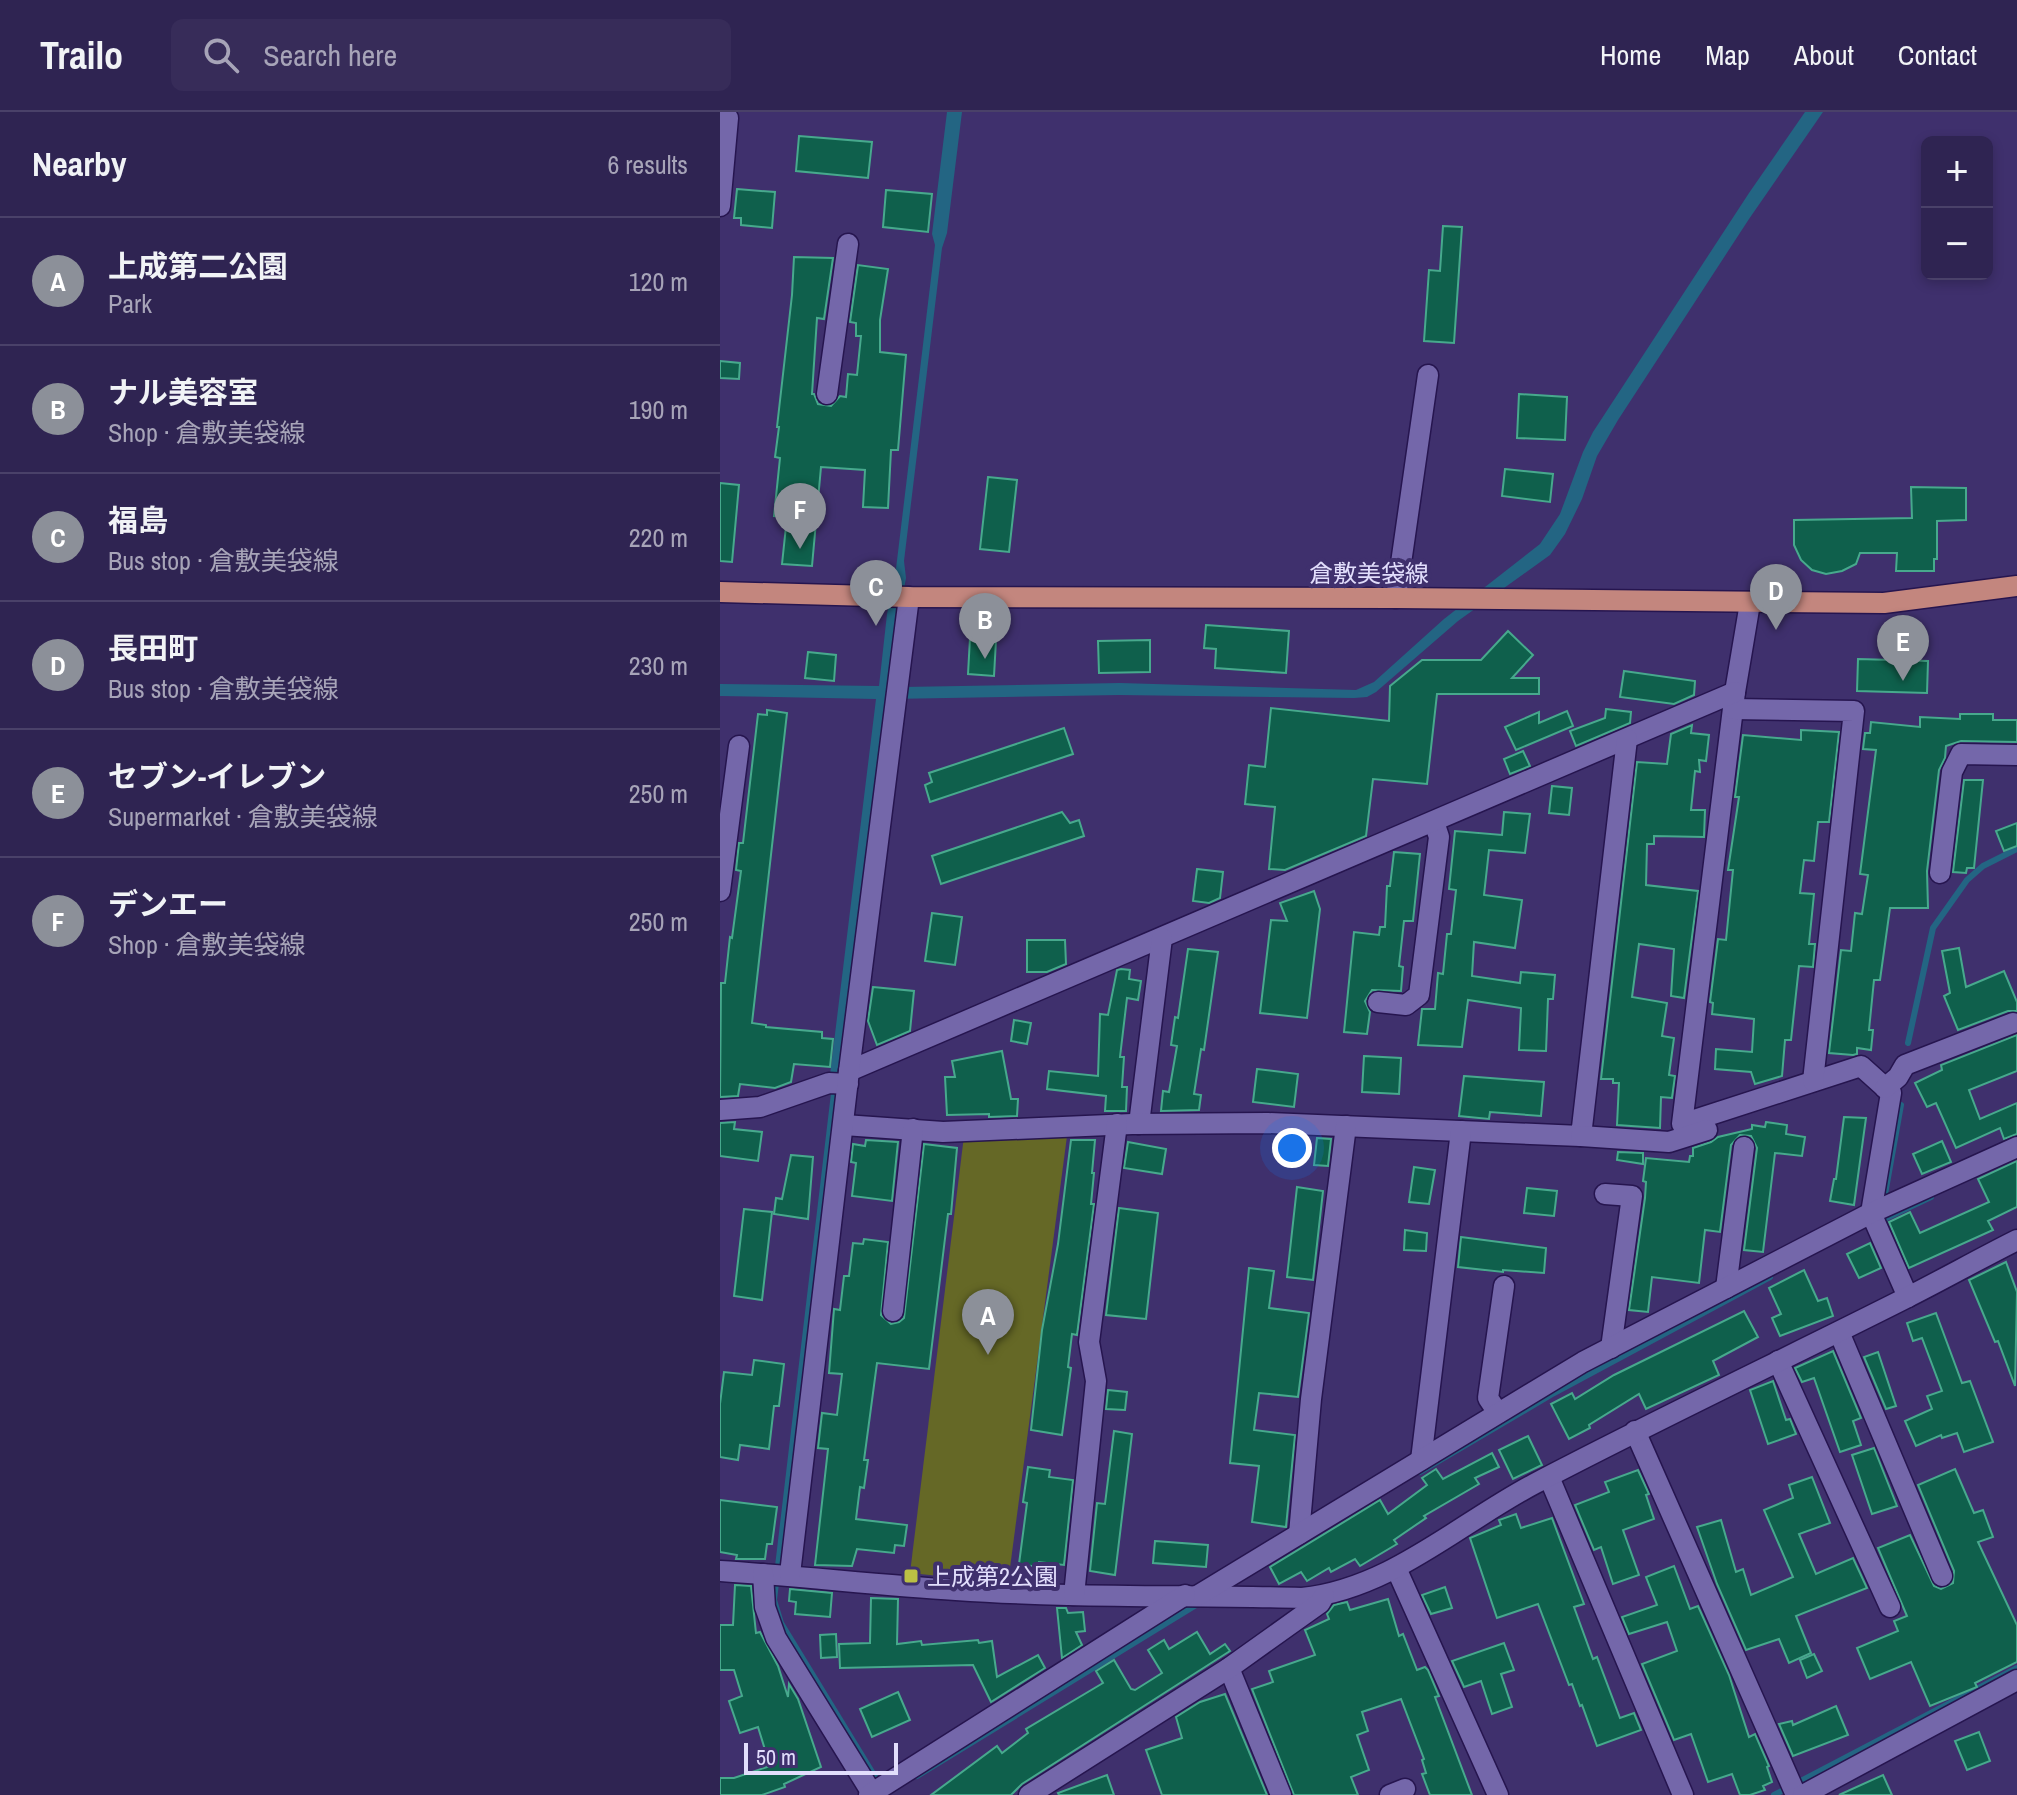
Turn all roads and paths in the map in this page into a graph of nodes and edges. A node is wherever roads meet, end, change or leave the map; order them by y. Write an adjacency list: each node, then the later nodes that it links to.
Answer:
1 (728, 118): 2 (street)
2 (720, 206)
3 (848, 244): 5 (street)
4 (1428, 375): 9 (street)
5 (827, 394)
6 (2017, 586): 10 (main road, 倉敷美袋線)
7 (720, 592): 8 (main road, 倉敷美袋線)
8 (909, 597): 9 (main road, 倉敷美袋線); 22 (street)
9 (1396, 598): 10 (main road, 倉敷美袋線)
10 (1750, 603): 11 (street)
11 (1734, 701): 12 (street); 23 (street); 23 (street)
12 (1627, 739): 16 (street); 32 (street)
13 (739, 746): 15 (street)
14 (2017, 755): 17 (street)
15 (728, 770): 18 (street)
16 (1434, 822): 19 (street); 20 (street)
17 (1940, 873)
18 (720, 891)
19 (1162, 938): 22 (street); 27 (street)
20 (1378, 1002)
21 (2013, 1023): 24 (street)
22 (842, 1080): 25 (street); 28 (street)
23 (1813, 1081): 24 (street)
24 (1879, 1082): 32 (street); 36 (street)
25 (720, 1110)
26 (1117, 1124): 27 (street); 30 (street); 54 (street)
27 (1139, 1124): 29 (street)
28 (844, 1125): 30 (street); 52 (street)
29 (1346, 1126): 31 (street); 49 (street)
30 (913, 1129): 41 (street)
31 (1461, 1131): 32 (street); 47 (street)
32 (1581, 1136)
33 (1744, 1147): 39 (street)
34 (2017, 1147): 36 (street)
35 (1605, 1194): 43 (street)
36 (1874, 1219): 39 (street); 40 (street)
37 (2015, 1247): 40 (street)
38 (1504, 1286): 45 (street)
39 (1726, 1288): 43 (street)
40 (1908, 1297): 42 (street)
41 (893, 1311)
42 (1839, 1332): 44 (street); 53 (street)
43 (1611, 1348): 45 (street)
44 (1778, 1361): 46 (street); 57 (street)
45 (1498, 1413): 47 (street)
46 (1635, 1431): 48 (street); 61 (street)
47 (1421, 1460): 49 (street)
48 (1549, 1477): 50 (street); 66 (street)
49 (1299, 1534): 55 (street)
50 (1396, 1568): 56 (street); 65 (street)
51 (720, 1571): 52 (street)
52 (776, 1574): 54 (street); 62 (street)
53 (1942, 1576)
54 (1074, 1595): 55 (street)
55 (1202, 1596): 56 (street); 62 (street)
56 (1324, 1596): 58 (street)
57 (1890, 1607)
58 (1229, 1668): 60 (street); 64 (street)
59 (2017, 1680): 61 (street)
60 (1059, 1787): 63 (street)
61 (1796, 1790)
62 (876, 1792)
63 (1029, 1795)
64 (1281, 1795)
65 (1498, 1795)
66 (1683, 1795)

